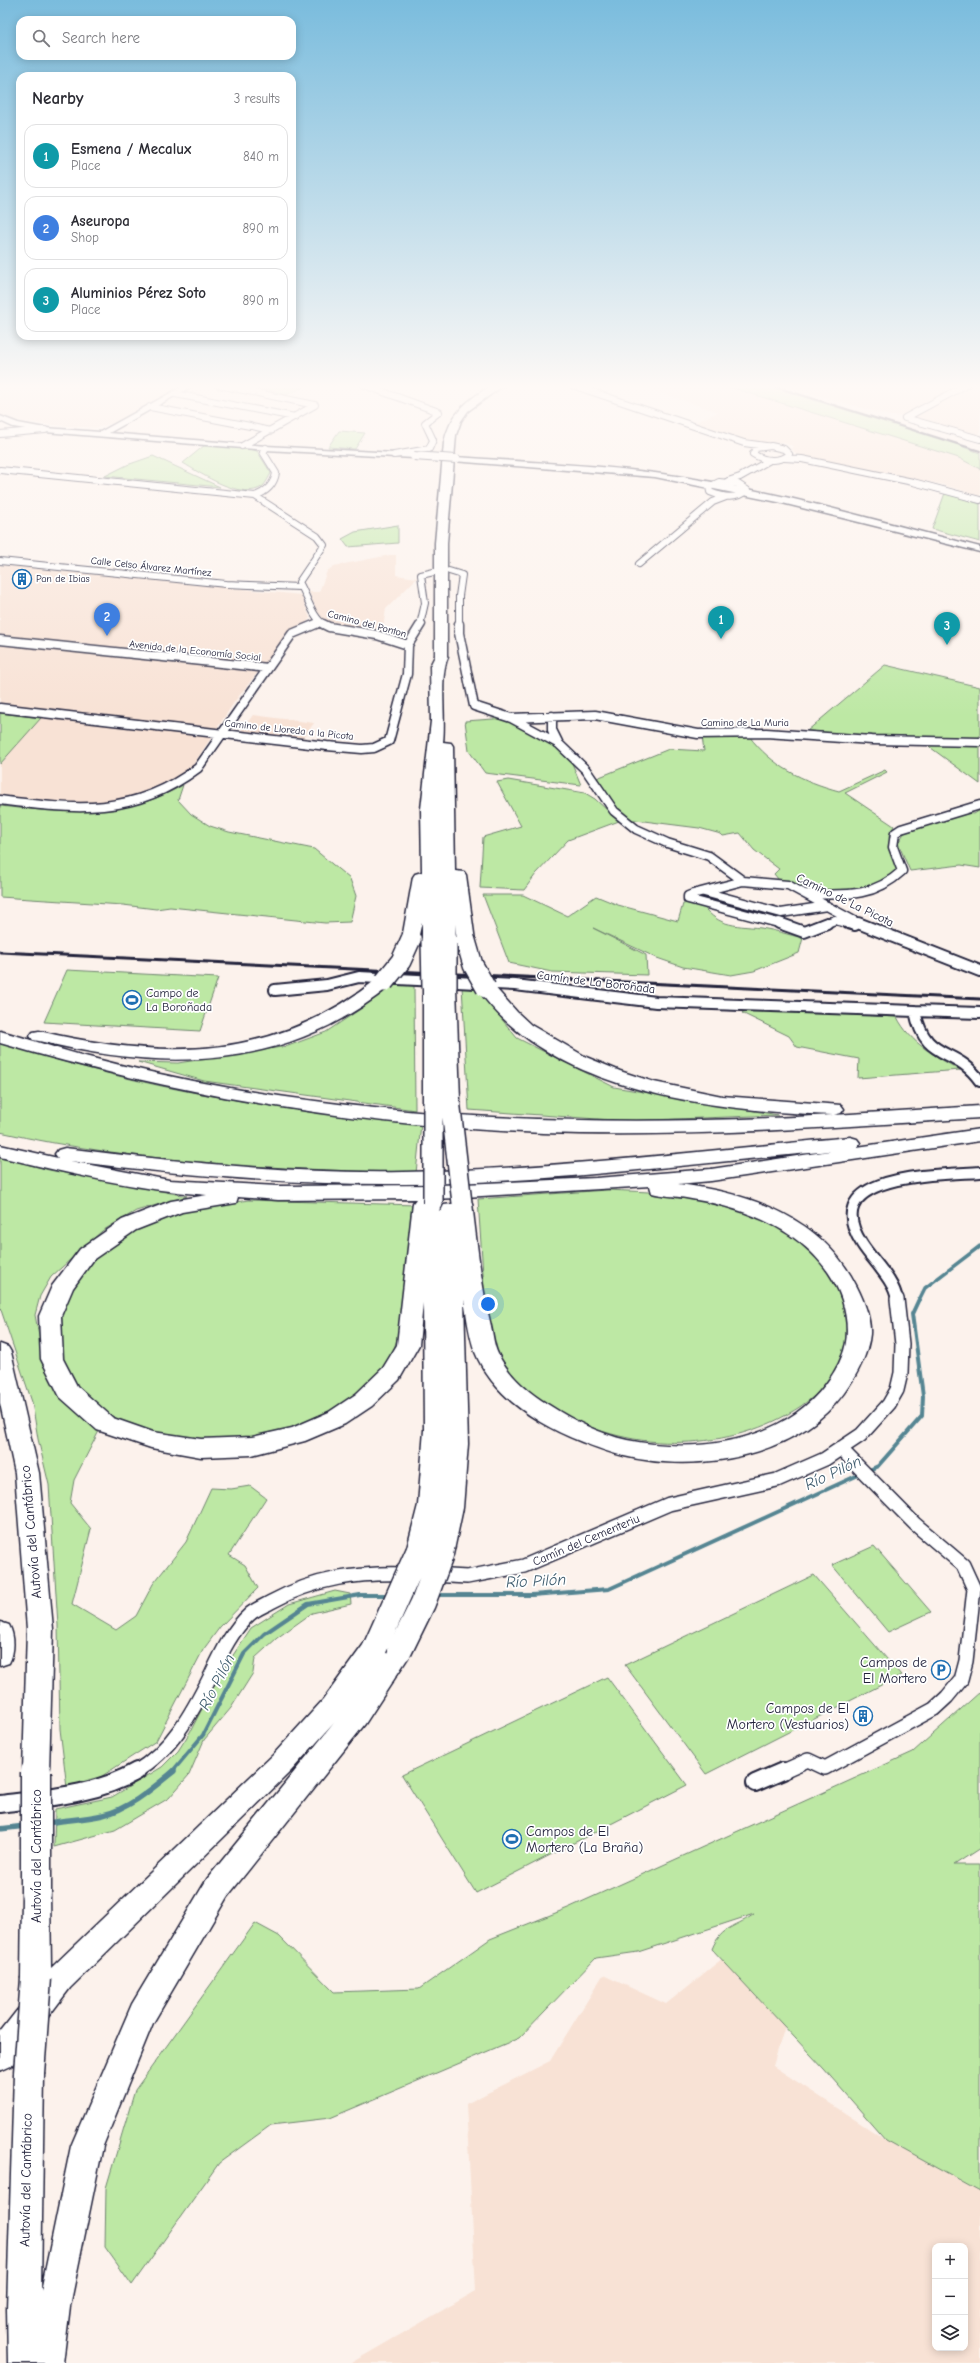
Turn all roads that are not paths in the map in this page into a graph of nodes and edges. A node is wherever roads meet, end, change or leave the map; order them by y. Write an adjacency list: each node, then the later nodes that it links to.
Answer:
1 (248, 495): 7 (street)
2 (443, 495): 21 (highway)
3 (711, 495): 8 (street)
4 (738, 495): 8 (street)
5 (777, 495): 10 (street)
6 (965, 495): 9 (street)
7 (255, 496): 17 (street)
8 (713, 498): 13 (street)
9 (980, 500)
10 (980, 550)
11 (0, 561): 12 (street, Calle Celso Álvarez Martínez)
12 (9, 562): 14 (street); 17 (street, Calle Celso Álvarez Martínez)
13 (639, 564)
14 (0, 571)
15 (449, 571): 25 (street)
16 (434, 572): 20 (street, Camino de Lloreda a la Picota)
17 (300, 587): 18 (street)
18 (320, 622): 20 (street, Camino del Ponton); 22 (street)
19 (0, 640): 22 (street, Avenida de la Economía Social)
20 (408, 645): 26 (street, Camino de Lloreda a la Picota)
21 (441, 657): 29 (highway); 32 (highway)
22 (268, 668): 26 (street)
23 (0, 708): 26 (street, Camino de Lloreda a la Picota)
24 (552, 716): 25 (street, Camino de La Muria); 27 (street, Camino de La Muria); 28 (street)
25 (511, 718): 28 (street)
26 (221, 734): 30 (street)
27 (980, 742)
28 (559, 744): 33 (street)
29 (447, 796): 38 (highway); 47 (highway, bridge)
30 (0, 800)
31 (980, 805): 35 (street)
32 (429, 825): 38 (highway); 43 (highway, bridge)
33 (743, 881): 34 (street); 35 (street, Camino de La Picota)
34 (704, 892): 36 (street); 37 (street)
35 (808, 894): 36 (street, Camino de La Picota)
36 (827, 906): 37 (street, Camino de La Picota)
37 (866, 927): 39 (street, Camino de La Picota)
38 (439, 940): 46 (highway, bridge)
39 (980, 971)
40 (275, 990): 41 (street, Camín de La Boroñada)
41 (915, 1011): 42 (street); 45 (street)
42 (980, 1013)
43 (0, 1025)
44 (0, 1037): 48 (highway)
45 (980, 1081)
46 (442, 1101): 55 (highway, bridge); 55 (highway, bridge)
47 (980, 1109)
48 (980, 1112)
49 (980, 1134): 50 (highway); 53 (highway)
50 (0, 1141)
51 (0, 1151): 54 (highway)
52 (980, 1172): 57 (street, Camín del Cementeriu)
53 (596, 1184): 54 (highway); 55 (highway)
54 (278, 1193): 55 (highway)
55 (442, 1203): 59 (highway, bridge)
56 (0, 1352): 64 (highway, Autovía del Cantábrico, bridge)
57 (841, 1449): 61 (street); 62 (street, Camín del Cementeriu)
58 (0, 1632): 60 (highway)
59 (387, 1649): 63 (highway); 65 (highway)
60 (0, 1656)
61 (756, 1783)
62 (0, 1804)
63 (0, 2056)
64 (25, 2363)
65 (46, 2363)

